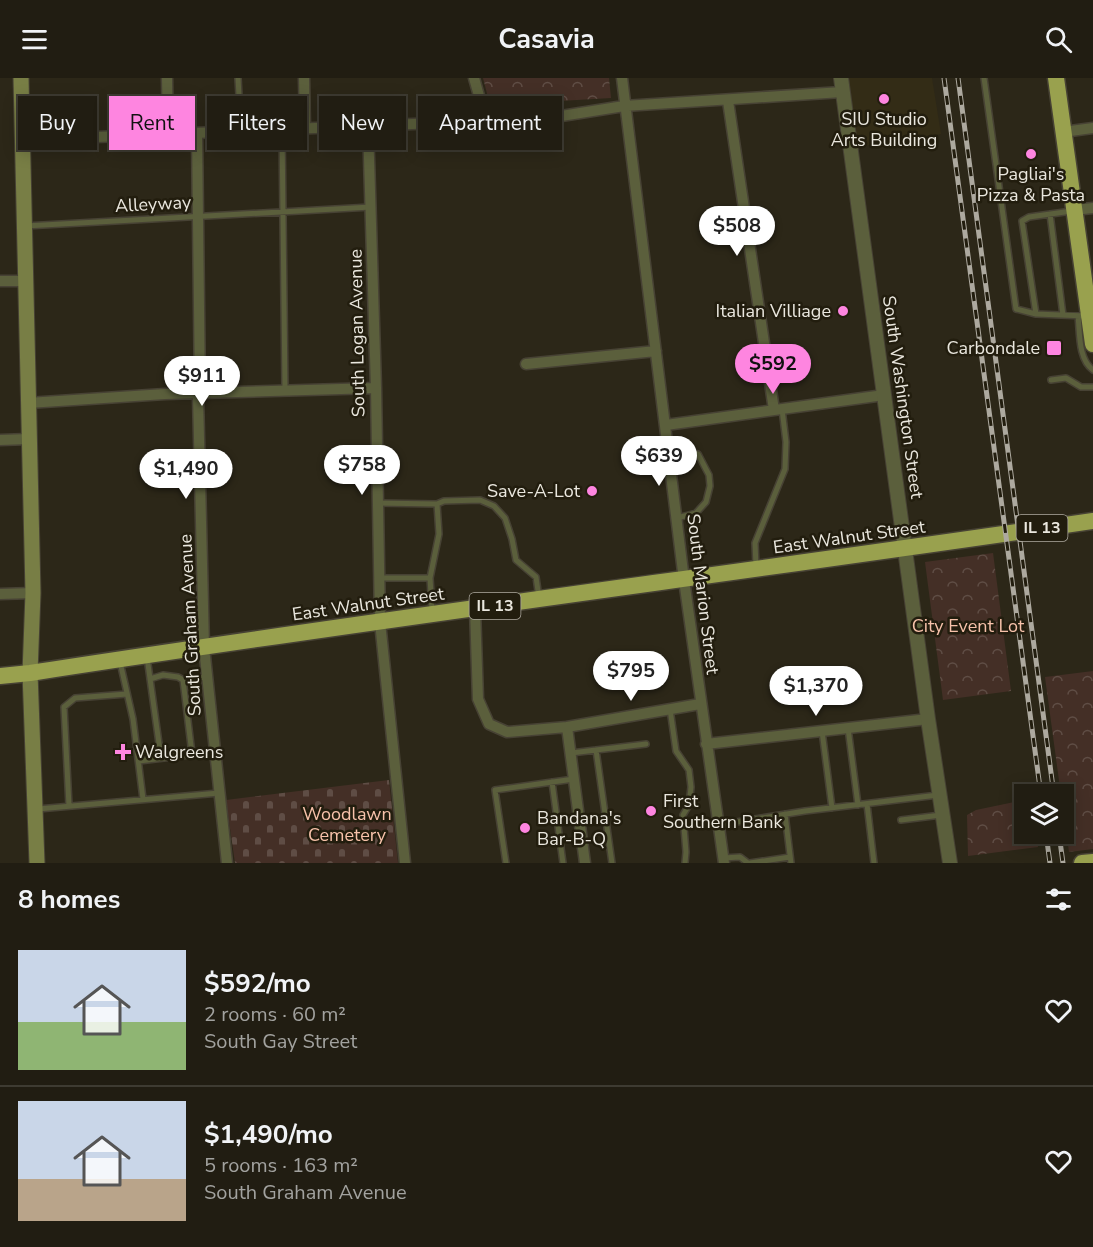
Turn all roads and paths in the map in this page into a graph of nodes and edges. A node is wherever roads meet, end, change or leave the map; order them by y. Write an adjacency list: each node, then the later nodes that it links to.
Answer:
1 (21, 78): 10 (main road)
2 (167, 78): 11 (street)
3 (238, 78): 12 (lane)
4 (304, 78): 13 (street)
5 (474, 78): 14 (street)
6 (622, 78): 16 (street, South Marion Street)
7 (984, 78): 34 (lane)
8 (1056, 78): 19 (highway)
9 (841, 85): 15 (street); 46 (street, South Washington Street)
10 (22, 96)
11 (167, 96)
12 (239, 96)
13 (304, 96)
14 (479, 96)
15 (728, 101): 16 (street); 48 (street)
16 (624, 106): 17 (street); 38 (street, South Marion Street)
17 (562, 116)
18 (1093, 128): 19 (street)
19 (1064, 132): 27 (highway)
20 (197, 133): 21 (street); 30 (street, South Graham Avenue)
21 (207, 133)
22 (23, 150): 31 (main road)
23 (282, 150): 28 (lane)
24 (369, 150): 25 (street, South Logan Avenue)
25 (371, 207): 28 (lane, Alleyway); 43 (street, South Logan Avenue)
26 (1093, 208): 27 (street)
27 (1074, 210): 29 (lane); 36 (highway)
28 (283, 212): 30 (lane, Alleyway); 44 (lane)
29 (1050, 214): 34 (lane); 35 (lane)
30 (198, 216): 31 (lane, Alleyway); 45 (street, South Graham Avenue)
31 (24, 226): 33 (main road)
32 (0, 281): 33 (street)
33 (25, 281): 47 (main road)
34 (1036, 314): 35 (lane)
35 (1064, 315): 36 (lane)
36 (1083, 316): 37 (highway); 40 (lane)
37 (1093, 344)
38 (656, 351): 39 (street); 49 (street, South Marion Street)
39 (526, 364)
40 (1093, 370)
41 (1051, 380): 42 (lane)
42 (1093, 387)
43 (376, 388): 44 (street); 53 (street, South Logan Avenue)
44 (285, 390): 45 (street)
45 (200, 393): 47 (street); 68 (street, South Graham Avenue)
46 (884, 395): 48 (street); 57 (street, South Washington Street)
47 (28, 403): 50 (main road)
48 (778, 409): 49 (street); 58 (lane)
49 (666, 425): 52 (street, South Marion Street)
50 (29, 439): 51 (street); 62 (main road)
51 (0, 440)
52 (669, 450): 55 (street, South Marion Street); 55 (lane)
53 (377, 503): 54 (lane); 59 (street, South Logan Avenue)
54 (437, 504): 60 (lane); 64 (lane)
55 (677, 518): 61 (street, South Marion Street)
56 (1093, 521): 57 (highway, East Walnut Street / IL 13)
57 (906, 549): 58 (highway, East Walnut Street / IL 13); 79 (street, South Washington Street)
58 (757, 570): 61 (highway, East Walnut Street / IL 13)
59 (378, 578): 60 (lane); 67 (street, South Logan Avenue)
60 (430, 578): 66 (lane)
61 (684, 580): 64 (highway, East Walnut Street / IL 13); 77 (street, South Marion Street)
62 (33, 593): 63 (street); 71 (main road)
63 (0, 594)
64 (539, 599): 65 (highway, East Walnut Street / IL 13)
65 (475, 609): 66 (highway, East Walnut Street / IL 13); 80 (street)
66 (433, 615): 67 (highway, East Walnut Street / IL 13)
67 (380, 622): 68 (highway, East Walnut Street / IL 13); 110 (street, South Logan Avenue)
68 (204, 647): 69 (highway, East Walnut Street / IL 13); 73 (street, South Graham Avenue)
69 (147, 655): 70 (highway, East Walnut Street / IL 13); 75 (lane)
70 (119, 659): 71 (highway, East Walnut Street / IL 13); 76 (lane)
71 (30, 673): 72 (highway, East Walnut Street / IL 13); 100 (main road)
72 (0, 676)
73 (206, 677): 74 (lane); 86 (street, South Graham Avenue)
74 (180, 678): 75 (lane); 88 (lane)
75 (150, 679): 89 (lane)
76 (127, 694): 90 (lane); 98 (lane)
77 (700, 704): 78 (street); 84 (street, South Marion Street)
78 (670, 709): 80 (street); 115 (lane)
79 (928, 719): 81 (street); 94 (street, South Washington Street)
80 (567, 727): 87 (street)
81 (848, 728): 82 (street); 97 (lane)
82 (822, 731): 84 (street); 99 (lane)
83 (646, 744): 85 (lane)
84 (706, 744): 104 (street, South Marion Street)
85 (596, 750): 87 (lane); 114 (lane)
86 (214, 752): 88 (lane); 93 (street, South Graham Avenue)
87 (571, 753): 91 (street)
88 (192, 754): 89 (lane)
89 (161, 758): 90 (lane)
90 (139, 761): 95 (lane)
91 (574, 779): 92 (lane); 113 (street)
92 (552, 782): 111 (lane); 112 (lane)
93 (219, 793): 95 (lane); 109 (street, South Graham Avenue)
94 (940, 795): 96 (lane); 102 (street, South Washington Street)
95 (144, 800): 98 (lane)
96 (867, 804): 97 (lane); 117 (lane)
97 (858, 805): 99 (lane)
98 (69, 806): 100 (lane)
99 (832, 808): 101 (lane)
100 (36, 809): 108 (main road)
101 (785, 814): 104 (lane); 105 (lane)
102 (943, 814): 103 (lane); 118 (street, South Washington Street)
103 (902, 820)
104 (717, 825): 106 (street, South Marion Street)
105 (790, 860): 116 (lane)
106 (723, 861): 116 (lane)
107 (1093, 862): 119 (highway)
108 (37, 863)
109 (228, 863)
110 (405, 863)
111 (506, 863)
112 (563, 863)
113 (585, 863)
114 (612, 863)
115 (685, 863)
116 (749, 863)
117 (874, 863)
118 (950, 863)
119 (1082, 863)

